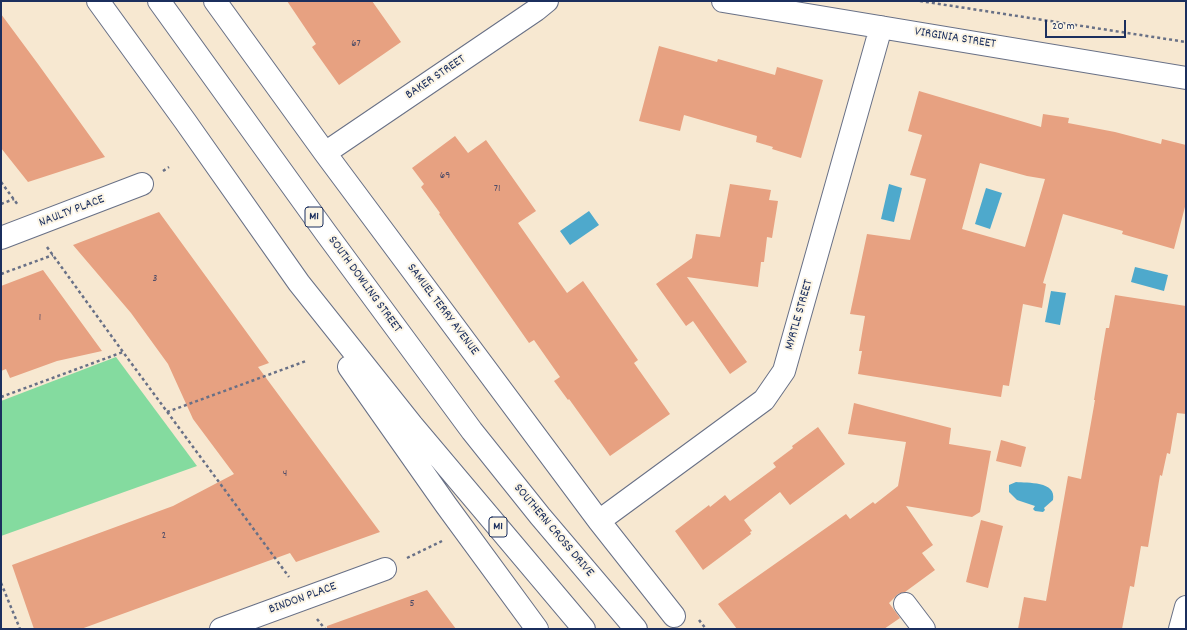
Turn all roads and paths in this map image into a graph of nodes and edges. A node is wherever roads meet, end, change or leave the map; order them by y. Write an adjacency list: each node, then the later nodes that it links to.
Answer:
1 (98, 1): 10 (main road, M1)
2 (159, 1): 23 (main road, SOUTH DOWLING STREET / M1)
3 (215, 1): 11 (main road, SAMUEL TERRY AVENUE)
4 (548, 1): 11 (main road, BAKER STREET)
5 (723, 1): 7 (main road, VIRGINIA STREET)
6 (920, 1): 8 (path)
7 (881, 27): 9 (main road, VIRGINIA STREET); 24 (main road, MYRTLE STREET)
8 (1186, 42)
9 (1186, 78)
10 (186, 121): 36 (main road); 37 (main road, M1)
11 (324, 153): 24 (main road, SAMUEL TERRY AVENUE)
12 (142, 184): 15 (main road, NAULTY PLACE)
13 (14, 199): 14 (path)
14 (1, 204)
15 (33, 227): 16 (main road, NAULTY PLACE); 17 (path)
16 (1, 238)
17 (53, 255): 18 (path); 19 (path)
18 (1, 274)
19 (123, 352): 21 (path); 22 (path)
20 (306, 361): 22 (path)
21 (1, 397)
22 (167, 412): 28 (path)
23 (472, 431): 38 (main road, SOUTHERN CROSS DRIVE / M1)
24 (599, 521): 31 (main road, SAMUEL TERRY AVENUE)
25 (448, 538): 26 (path)
26 (385, 569): 28 (main road, BINDON PLACE)
27 (1, 583): 33 (path)
28 (302, 599): 34 (main road, BINDON PLACE)
29 (905, 604): 39 (main road)
30 (1186, 606): 40 (main road)
31 (674, 616)
32 (324, 628): 35 (path)
33 (20, 629)
34 (221, 629)
35 (320, 629)
36 (537, 629)
37 (584, 629)
38 (636, 629)
39 (924, 629)
40 (1180, 629)

